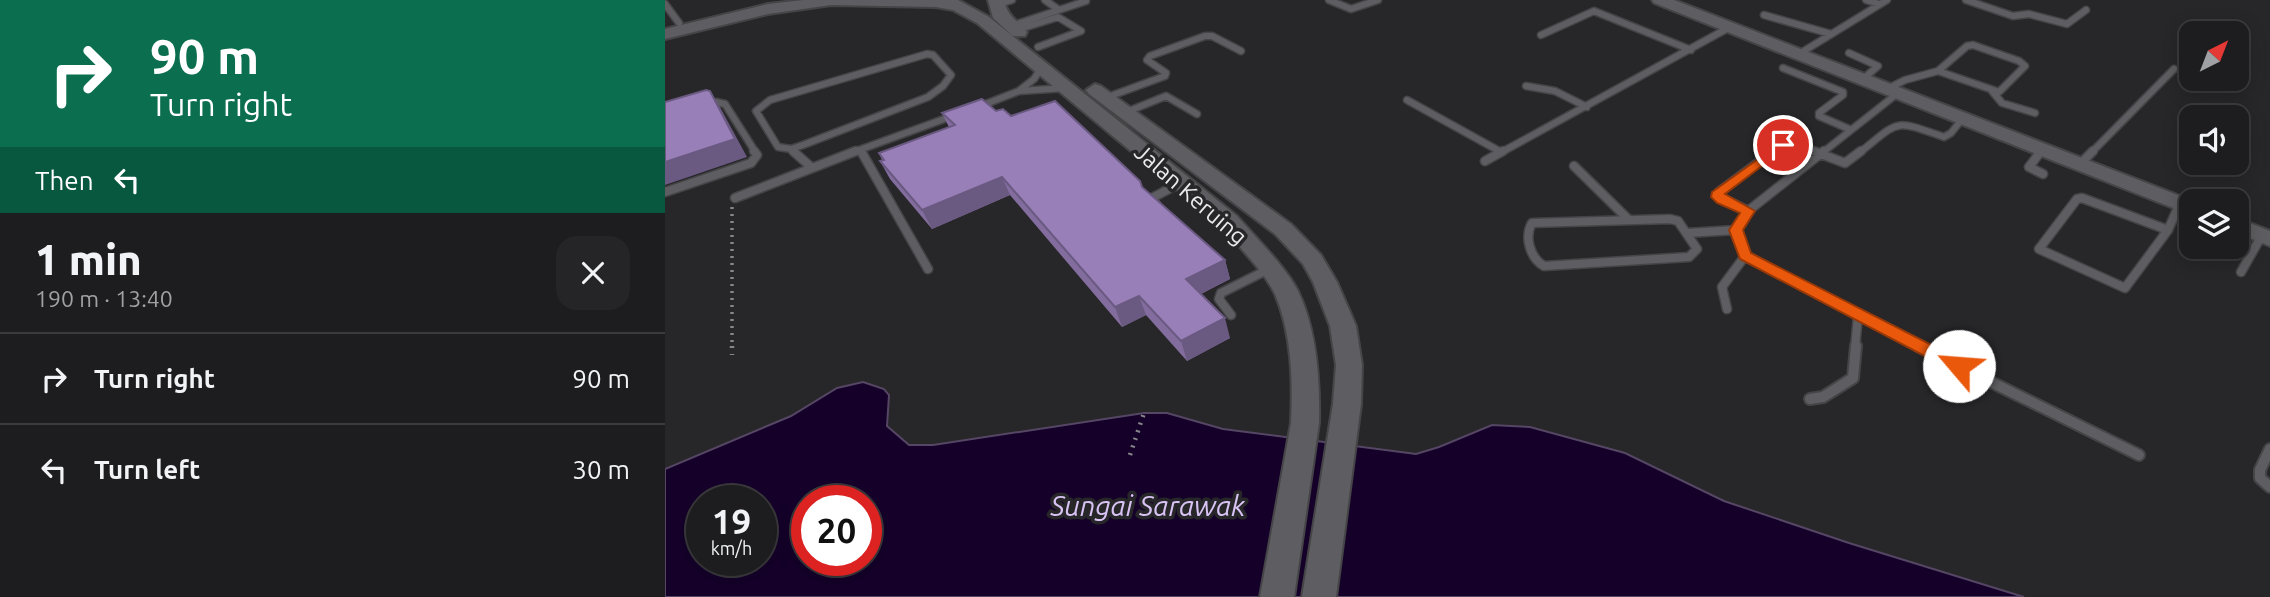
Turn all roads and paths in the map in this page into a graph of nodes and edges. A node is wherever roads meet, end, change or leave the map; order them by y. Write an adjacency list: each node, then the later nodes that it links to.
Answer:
1 (764, 0): 20 (main road)
2 (966, 0): 12 (main road)
3 (1045, 0): 16 (lane)
4 (1329, 0): 5 (lane)
5 (1378, 0)
6 (1660, 0): 22 (main road)
7 (1866, 0): 15 (lane)
8 (1887, 0): 15 (lane)
9 (1966, 0): 17 (lane)
10 (819, 1): 12 (main road); 24 (main road)
11 (1086, 1): 16 (lane)
12 (937, 2): 31 (main road, Jalan Keruing)
13 (1001, 2): 23 (main road, Jalan Keruing)
14 (665, 4): 20 (lane)
15 (1879, 5): 25 (lane)
16 (1059, 10): 23 (lane)
17 (2086, 10)
18 (1764, 15): 21 (lane)
19 (1811, 17): 21 (lane)
20 (672, 24)
21 (1799, 25): 25 (lane)
22 (1730, 27): 27 (lane); 30 (main road)
23 (1014, 28): 31 (main road, Jalan Keruing); 31 (lane)
24 (665, 34)
25 (1831, 34): 30 (lane)
26 (1541, 35): 27 (lane)
27 (1691, 50): 44 (lane)
28 (1241, 51): 41 (lane)
29 (1849, 53): 35 (lane)
30 (1799, 54): 35 (main road)
31 (1040, 57): 37 (main road, Jalan Keruing); 40 (lane); 41 (main road, Jalan Keruing)
32 (1783, 68): 51 (lane)
33 (2174, 69): 58 (lane)
34 (1938, 71): 38 (lane); 39 (lane); 39 (lane)
35 (1863, 79): 38 (main road)
36 (1526, 86): 44 (lane)
37 (1068, 88): 40 (lane); 62 (main road, Jalan Keruing)
38 (1892, 91): 50 (main road); 51 (lane)
39 (1993, 91): 47 (lane)
40 (1019, 92): 45 (lane)
41 (1105, 98): 46 (main road, Jalan Keruing)
42 (1407, 100): 55 (lane)
43 (703, 106): 63 (lane)
44 (1587, 107): 55 (lane)
45 (972, 109)
46 (1124, 113): 49 (lane); 75 (main road, Jalan Keruing)
47 (2035, 113)
48 (959, 114): 54 (lane)
49 (1197, 114)
50 (1963, 118): 53 (main road); 56 (lane)
51 (1849, 129): 56 (lane)
52 (791, 149): 52 (lane); 60 (lane)
53 (2042, 149): 58 (main road); 61 (lane)
54 (860, 150): 60 (lane); 78 (lane)
55 (1501, 152): 57 (lane)
56 (1819, 154): 67 (lane); 67 (lane)
57 (1485, 160)
58 (2080, 164): 65 (main road)
59 (1574, 166): 69 (lane)
60 (811, 167): 64 (lane)
61 (2043, 174)
62 (1182, 182): 66 (lane); 77 (main road, Jalan Keruing)
63 (665, 192)
64 (735, 198): 83 (path)
65 (2179, 202)
66 (1161, 210)
67 (1748, 211): 70 (lane)
68 (2179, 215): 71 (lane)
69 (1629, 219): 73 (lane); 73 (lane)
70 (1736, 230): 73 (lane); 76 (lane)
71 (2168, 230): 71 (lane)
72 (2249, 230): 74 (main road)
73 (1687, 233)
74 (2266, 237): 79 (lane)
75 (1297, 242): 77 (main road); 91 (main road, Jalan Keruing)
76 (1745, 256): 80 (lane); 82 (lane)
77 (1262, 260): 81 (lane); 90 (main road, Jalan Keruing)
78 (928, 269)
79 (2241, 272)
80 (1727, 309)
81 (1231, 315)
82 (1858, 316): 84 (lane); 88 (lane)
83 (732, 355)
84 (1810, 399)
85 (1144, 413): 87 (path)
86 (2270, 449): 89 (lane)
87 (1130, 455)
88 (2139, 455)
89 (2270, 487)
90 (1277, 597)
91 (1319, 597)

